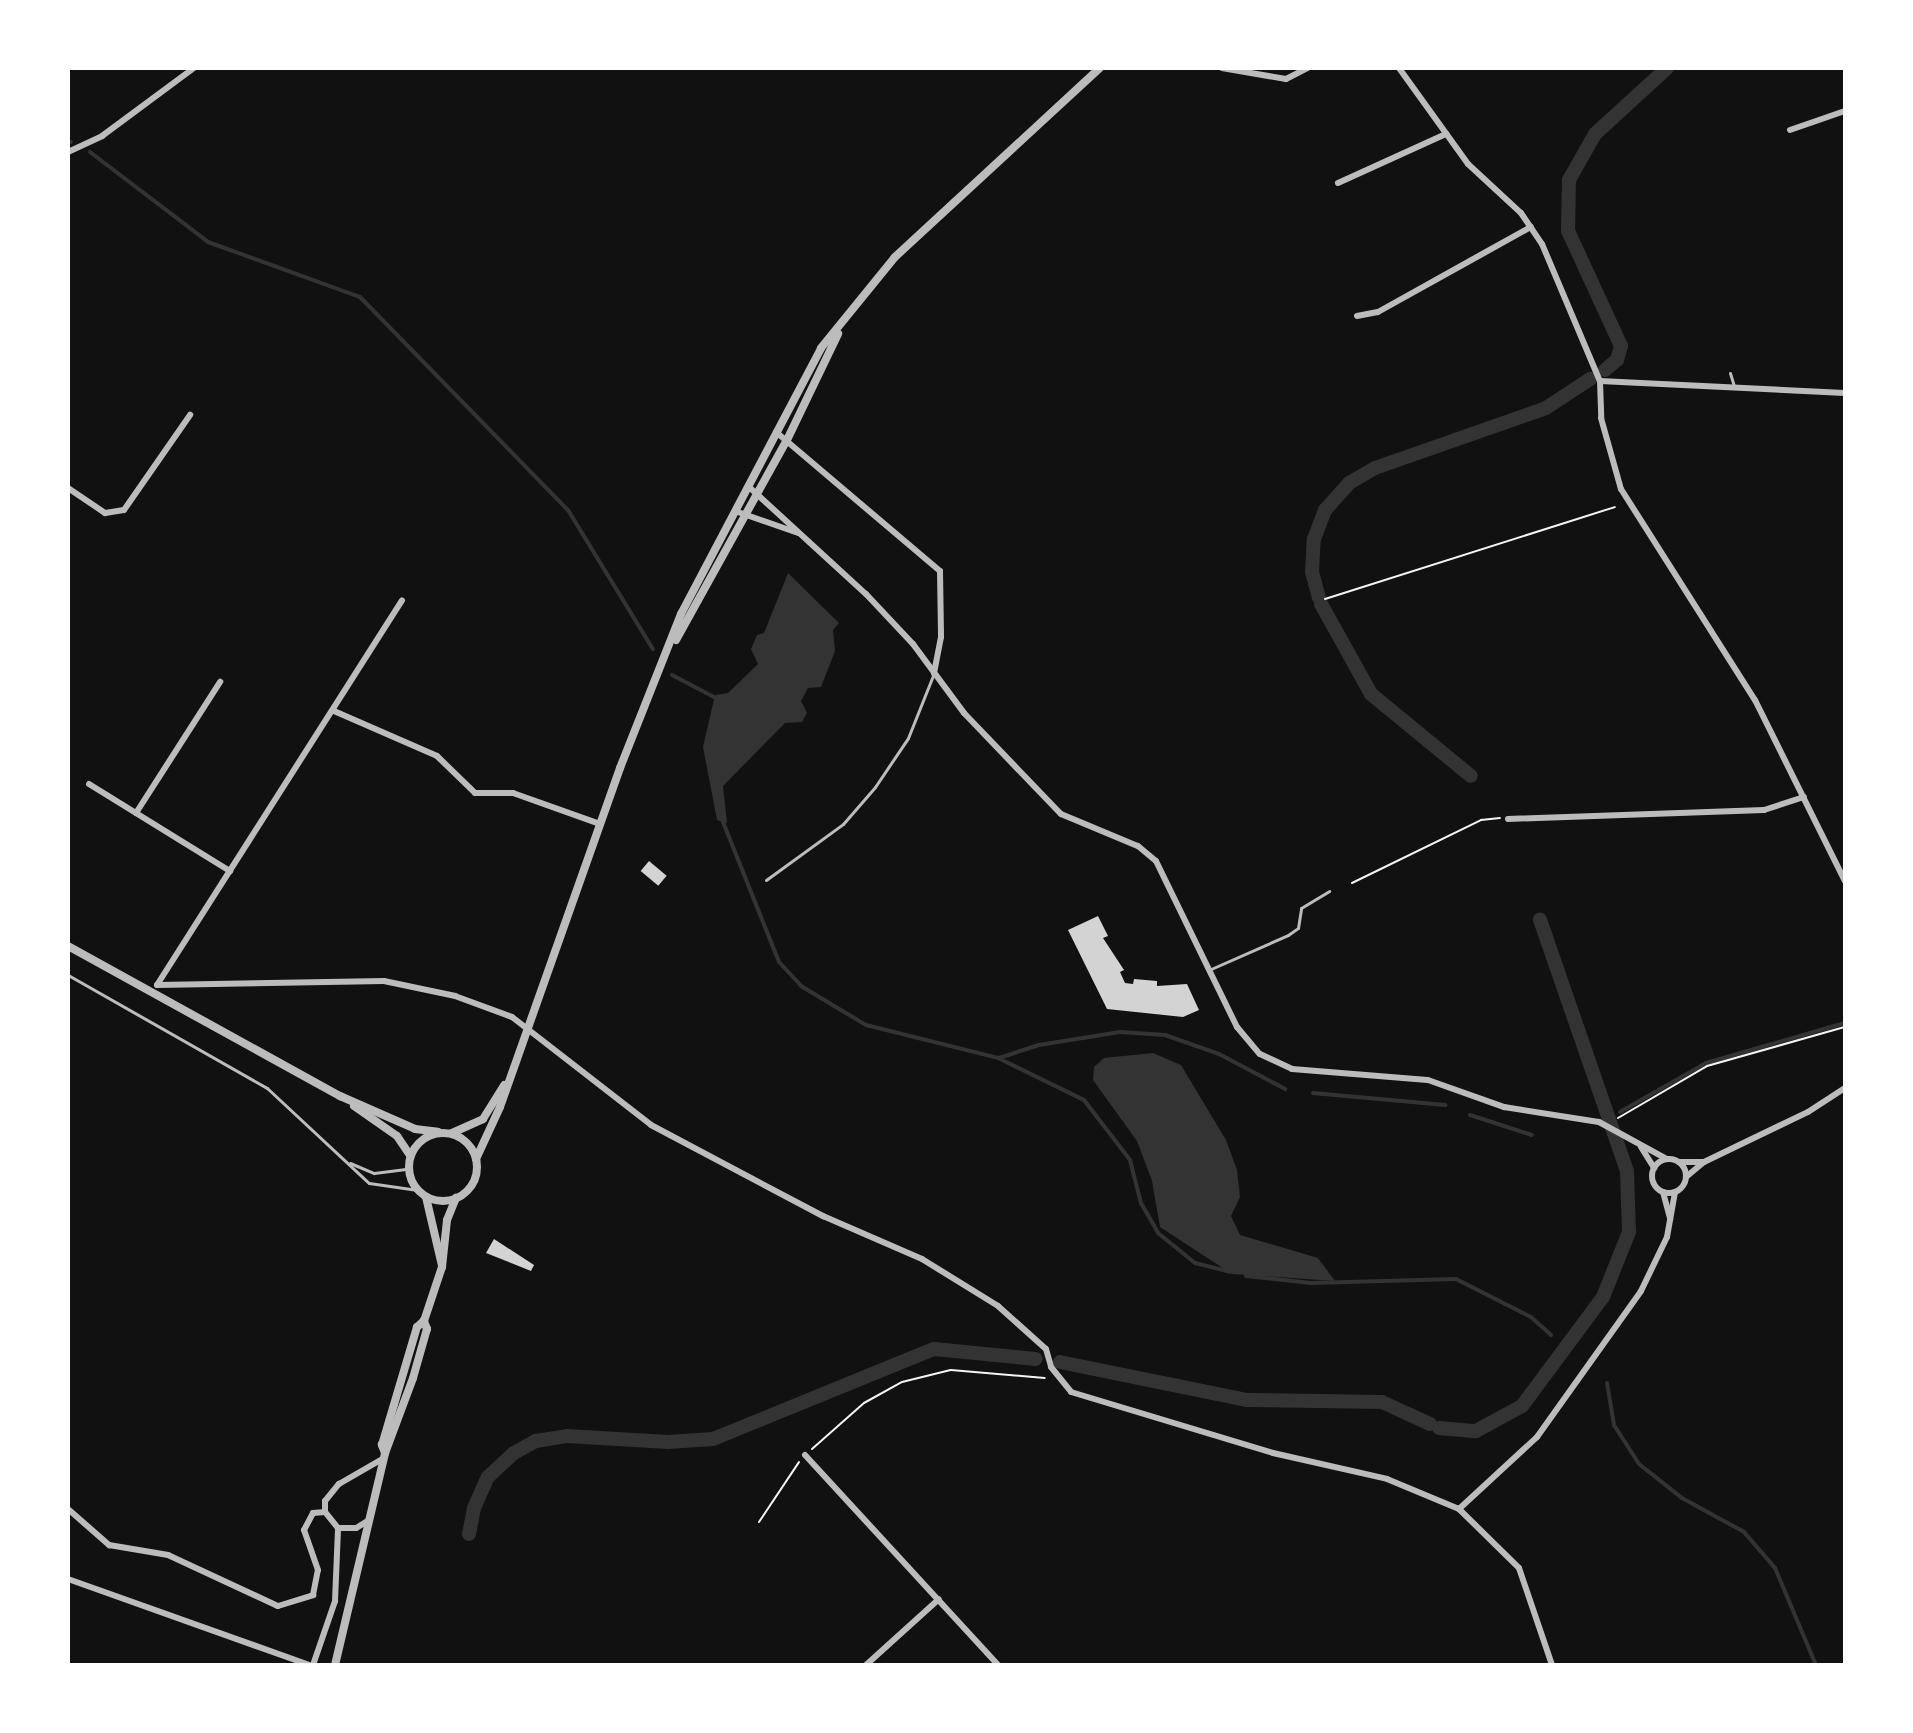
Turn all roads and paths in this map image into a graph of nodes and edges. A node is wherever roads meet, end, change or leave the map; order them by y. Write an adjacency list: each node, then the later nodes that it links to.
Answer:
1 (194, 68): 9 (street)
2 (1100, 68): 13 (street)
3 (1222, 68): 4 (street)
4 (1308, 68)
5 (1399, 68): 8 (street)
6 (1845, 111): 7 (street)
7 (1790, 130)
8 (1446, 134): 10 (street); 11 (street)
9 (68, 152)
10 (1338, 183)
11 (1531, 227): 12 (street); 15 (street)
12 (1357, 316)
13 (841, 325): 19 (street); 20 (street)
14 (1730, 373): 16 (lane)
15 (1600, 381): 16 (street); 35 (street)
16 (1734, 386): 17 (street)
17 (1845, 393)
18 (190, 415): 22 (street)
19 (776, 432): 20 (street); 21 (street)
20 (787, 440): 23 (street); 31 (street)
21 (748, 486): 23 (street); 25 (street)
22 (68, 488)
23 (759, 493): 26 (street); 27 (street)
24 (1615, 507): 28 (path)
25 (735, 511): 26 (street); 30 (street)
26 (746, 517): 27 (street); 30 (street)
27 (802, 534): 31 (street)
28 (1325, 599)
29 (402, 600): 33 (street)
30 (669, 650): 38 (street)
31 (934, 673): 41 (lane); 45 (street)
32 (220, 682): 36 (street)
33 (334, 711): 38 (street); 39 (street)
34 (89, 784): 36 (street)
35 (1804, 797): 37 (street); 40 (street)
36 (136, 813): 39 (street)
37 (1508, 819): 42 (path)
38 (600, 824): 49 (street)
39 (230, 871): 47 (street)
40 (1844, 877)
41 (766, 880)
42 (1352, 883)
43 (1329, 891): 45 (lane)
44 (68, 946): 48 (street)
45 (1211, 969): 57 (street)
46 (68, 975): 61 (lane)
47 (157, 985): 48 (street); 49 (street)
48 (151, 996): 53 (street)
49 (529, 1027): 51 (street); 74 (street)
50 (1845, 1027): 54 (path)
51 (513, 1070): 56 (street); 59 (street)
52 (1845, 1088): 63 (street)
53 (340, 1096): 55 (street); 58 (street)
54 (1616, 1119)
55 (438, 1132): 56 (street); 58 (street)
56 (451, 1133): 59 (street)
57 (1641, 1147): 60 (street); 64 (street)
58 (410, 1155): 65 (street)
59 (476, 1159): 71 (street)
60 (1667, 1159): 62 (street); 64 (street)
61 (346, 1160): 65 (lane); 67 (lane)
62 (1679, 1162): 63 (street); 66 (street)
63 (1704, 1162): 66 (street)
64 (1654, 1168): 68 (street)
65 (408, 1169): 67 (street)
66 (1686, 1177): 69 (street)
67 (417, 1190): 70 (street)
68 (1663, 1192): 69 (street); 72 (street)
69 (1675, 1192): 72 (street)
70 (426, 1197): 71 (street); 73 (street)
71 (456, 1198): 73 (street)
72 (1671, 1220): 78 (street)
73 (442, 1267): 76 (street)
74 (1058, 1378): 75 (path); 78 (street)
75 (805, 1455): 81 (path); 84 (street)
76 (384, 1456): 79 (street); 80 (street)
77 (68, 1509): 79 (street)
78 (1459, 1509): 89 (street)
79 (325, 1512): 82 (street)
80 (369, 1520): 82 (street); 86 (street)
81 (759, 1522)
82 (338, 1528): 85 (street)
83 (68, 1579): 85 (street)
84 (939, 1599): 87 (street); 88 (street)
85 (311, 1665)
86 (335, 1665)
87 (866, 1665)
88 (998, 1665)
89 (1552, 1665)

